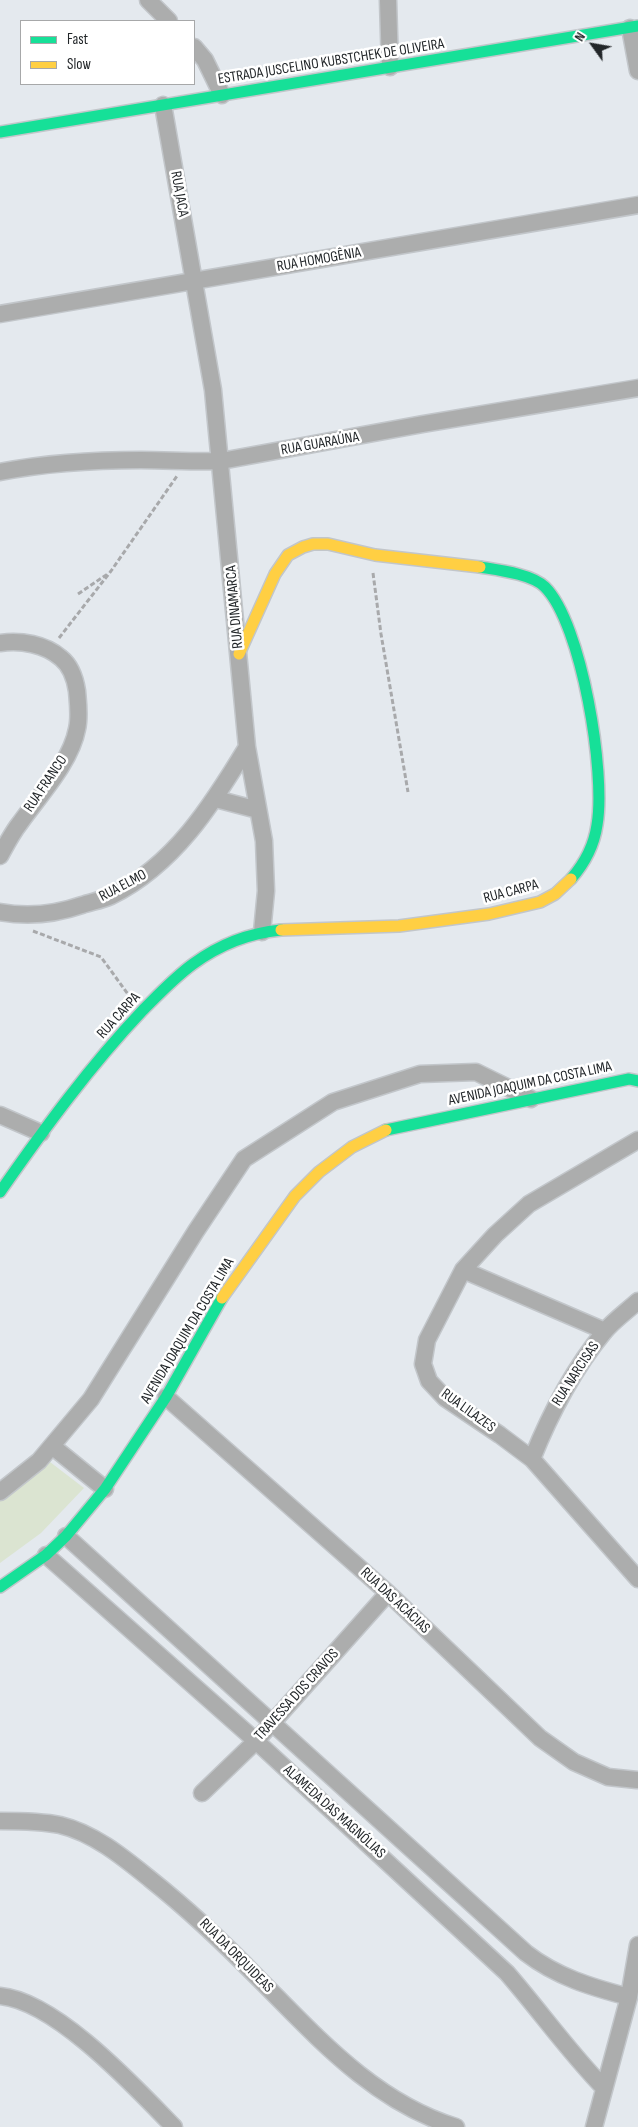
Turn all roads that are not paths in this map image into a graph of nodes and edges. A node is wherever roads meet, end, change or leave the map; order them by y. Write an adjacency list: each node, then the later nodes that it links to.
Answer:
1 (148, 0): 3 (street)
2 (388, 0): 6 (street)
3 (168, 20)
4 (634, 27): 6 (street, ESTRADA JUSCELINO KUBSTCHEK DE OLIVEIRA); 7 (street)
5 (195, 48): 8 (street)
6 (390, 67): 8 (street, ESTRADA JUSCELINO KUBSTCHEK DE OLIVEIRA)
7 (638, 71)
8 (222, 95): 9 (street, ESTRADA JUSCELINO KUBSTCHEK DE OLIVEIRA)
9 (163, 105): 10 (street, ESTRADA JUSCELINO KUBSTCHEK DE OLIVEIRA); 12 (street, RUA JACA)
10 (0, 132)
11 (638, 204): 12 (street, RUA HOMOGÊNIA)
12 (195, 282): 13 (street, RUA HOMOGÊNIA); 15 (street, RUA DINAMARCA)
13 (0, 314)
14 (638, 388): 15 (street, RUA GUARAÚNA)
15 (221, 461): 16 (street, RUA GUARAÚNA); 18 (street, RUA DINAMARCA)
16 (0, 472)
17 (0, 643): 22 (street, RUA FRANCO)
18 (239, 654): 19 (street, RUA DINAMARCA); 24 (street, RUA CARPA)
19 (247, 747): 20 (street, RUA ELMO); 21 (street, RUA DINAMARCA)
20 (216, 799): 21 (street); 23 (street, RUA ELMO)
21 (258, 810): 24 (street, RUA DINAMARCA)
22 (0, 856)
23 (0, 912)
24 (262, 932): 29 (street, RUA CARPA)
25 (638, 1066): 26 (street, AVENIDA JOAQUIM DA COSTA LIMA)
26 (633, 1080): 27 (street, AVENIDA JOAQUIM DA COSTA LIMA)
27 (531, 1099): 35 (street, AVENIDA JOAQUIM DA COSTA LIMA); 36 (street)
28 (0, 1115): 29 (street)
29 (41, 1133): 31 (street, RUA CARPA)
30 (638, 1140): 32 (street, RUA LILAZES)
31 (0, 1192)
32 (463, 1270): 34 (street); 37 (street, RUA LILAZES)
33 (638, 1301): 34 (street, RUA NARCISAS)
34 (605, 1331): 37 (street, RUA NARCISAS)
35 (166, 1397): 38 (street, AVENIDA JOAQUIM DA COSTA LIMA); 44 (street, RUA DAS ACÁCIAS)
36 (52, 1446): 38 (street); 39 (street)
37 (532, 1459): 42 (street, RUA LILAZES)
38 (105, 1488): 40 (street, AVENIDA JOAQUIM DA COSTA LIMA)
39 (0, 1492)
40 (66, 1536): 41 (street, AVENIDA JOAQUIM DA COSTA LIMA); 45 (street, ALAMEDA DAS MAGNÓLIAS)
41 (46, 1555): 43 (street, AVENIDA JOAQUIM DA COSTA LIMA); 46 (street, ALAMEDA DAS MAGNÓLIAS)
42 (638, 1579)
43 (0, 1587)
44 (388, 1593): 45 (street, TRAVESSA DOS CRAVOS); 47 (street, RUA DAS ACÁCIAS)
45 (273, 1722): 46 (street, TRAVESSA DOS CRAVOS); 50 (street, ALAMEDA DAS MAGNÓLIAS)
46 (256, 1741): 48 (street, TRAVESSA DOS CRAVOS); 51 (street, ALAMEDA DAS MAGNÓLIAS)
47 (638, 1781)
48 (202, 1793)
49 (0, 1821): 57 (street, RUA DA ORQUIDEAS)
50 (395, 1834): 51 (street); 54 (street, ALAMEDA DAS MAGNÓLIAS)
51 (379, 1853): 55 (street, ALAMEDA DAS MAGNÓLIAS)
52 (638, 1946): 54 (street)
53 (0, 1996): 56 (street)
54 (629, 1997): 55 (street)
55 (604, 2088): 58 (street)
56 (174, 2127)
57 (456, 2127)
58 (594, 2127)

